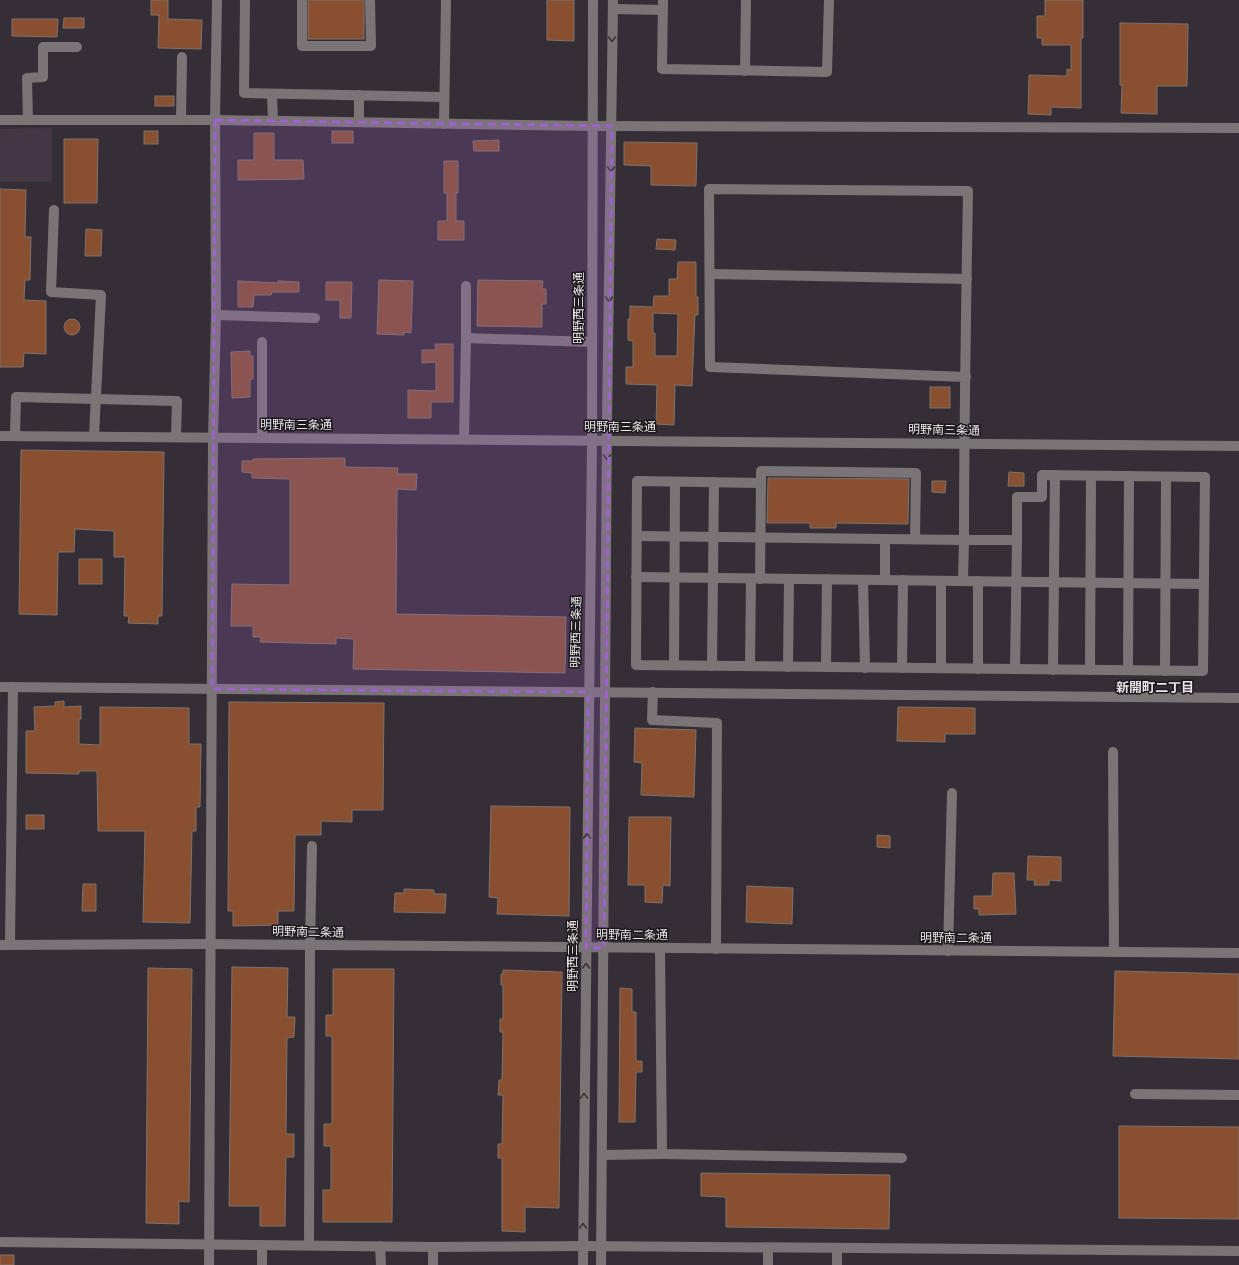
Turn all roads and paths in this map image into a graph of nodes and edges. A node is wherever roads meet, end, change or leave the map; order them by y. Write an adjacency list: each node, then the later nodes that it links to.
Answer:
1 (217, 0): 20 (street)
2 (245, 0): 14 (street)
3 (302, 0): 4 (street)
4 (370, 0)
5 (446, 0): 16 (street)
6 (593, 0): 24 (street, 明野西三条通)
7 (746, 0): 13 (street)
8 (828, 0): 13 (street)
9 (613, 4): 10 (street); 25 (street, one-way to 25)
10 (663, 5): 13 (street)
11 (77, 47): 18 (street)
12 (182, 57): 19 (street)
13 (745, 71)
14 (272, 94): 15 (street); 21 (street)
15 (359, 95): 16 (street); 22 (street)
16 (444, 97): 23 (street)
17 (0, 120): 18 (street)
18 (28, 120): 19 (street)
19 (182, 120): 20 (street)
20 (215, 120): 21 (street); 31 (street)
21 (273, 121): 22 (street)
22 (359, 122): 23 (street)
23 (444, 124): 24 (street)
24 (594, 126): 25 (street); 35 (street, 明野西三条通)
25 (612, 126): 26 (street); 46 (street, one-way to 46)
26 (1239, 128)
27 (54, 210): 37 (street)
28 (710, 274): 29 (street); 29 (street); 36 (street)
29 (967, 279): 36 (street)
30 (466, 286): 33 (street)
31 (216, 315): 32 (street); 42 (street)
32 (315, 318)
33 (466, 338): 35 (street); 44 (street)
34 (262, 342): 43 (street)
35 (592, 342): 45 (street, 明野西三条通)
36 (966, 377): 47 (street)
37 (97, 399): 39 (street); 40 (street); 41 (street)
38 (0, 436): 39 (street, 明野南三条通)
39 (15, 436): 40 (street, 明野南三条通)
40 (94, 436): 41 (street, 明野南三条通)
41 (176, 437): 42 (street, 明野南三条通)
42 (213, 438): 43 (street, 明野南三条通); 98 (street)
43 (262, 438): 44 (street, 明野南三条通)
44 (464, 439): 45 (street, 明野南三条通)
45 (592, 440): 46 (street, 明野南三条通); 99 (street, 明野西三条通)
46 (607, 440): 47 (street, 明野南三条通); 100 (street, one-way to 100)
47 (964, 443): 48 (street, 明野南三条通); 62 (street)
48 (1239, 446)
49 (1054, 475): 50 (street); 63 (street); 77 (street)
50 (1091, 476): 51 (street); 78 (street)
51 (1130, 476): 52 (street); 79 (street)
52 (1166, 476): 80 (street); 81 (street)
53 (675, 482): 54 (street); 56 (street); 57 (street)
54 (714, 482): 55 (street); 58 (street)
55 (761, 483): 59 (street); 61 (street)
56 (637, 536): 57 (street); 64 (street)
57 (675, 536): 58 (street); 65 (street)
58 (713, 537): 59 (street); 66 (street)
59 (760, 537): 60 (street); 67 (street)
60 (885, 539): 61 (street); 71 (street)
61 (915, 539): 62 (street)
62 (964, 540): 63 (street); 74 (street)
63 (1017, 540): 76 (street)
64 (636, 577): 65 (street); 82 (street)
65 (674, 578): 66 (street); 82 (street)
66 (713, 578): 67 (street); 83 (street)
67 (756, 579): 68 (street); 84 (street)
68 (788, 579): 69 (street); 85 (street)
69 (827, 579): 70 (street); 86 (street)
70 (863, 580): 71 (street); 87 (street)
71 (885, 580): 72 (street)
72 (903, 580): 73 (street); 88 (street)
73 (941, 581): 74 (street); 89 (street)
74 (963, 581): 75 (street)
75 (978, 581): 76 (street); 90 (street)
76 (1016, 582): 77 (street); 91 (street)
77 (1054, 582): 78 (street); 92 (street)
78 (1090, 582): 79 (street); 93 (street)
79 (1129, 583): 80 (street); 94 (street)
80 (1165, 583): 81 (street); 95 (street)
81 (1204, 584): 95 (street)
82 (674, 665): 83 (street)
83 (712, 666): 84 (street)
84 (750, 666): 85 (street)
85 (788, 667): 86 (street)
86 (826, 667): 87 (street)
87 (865, 668): 88 (street)
88 (902, 668): 89 (street)
89 (941, 668): 90 (street)
90 (978, 669): 91 (street)
91 (1015, 669): 92 (street)
92 (1053, 670): 93 (street)
93 (1090, 670): 94 (street)
94 (1128, 670): 95 (street)
95 (1165, 671)
96 (0, 687): 97 (street)
97 (13, 687): 98 (street); 107 (street)
98 (212, 689): 99 (street); 106 (street)
99 (588, 692): 100 (street); 109 (street, 明野西三条通, one-way to 99)
100 (606, 692): 101 (street); 110 (street)
101 (653, 692): 102 (street); 112 (street)
102 (1239, 698)
103 (1114, 752): 114 (street)
104 (952, 793): 113 (street)
105 (312, 846): 108 (street)
106 (211, 944): 107 (street, 明野南二条通); 108 (street, 明野南二条通); 122 (street)
107 (5, 945)
108 (310, 945): 109 (street, 明野南二条通); 124 (street)
109 (586, 948): 110 (street, 明野南二条通); 127 (street, 明野西三条通, one-way to 109)
110 (604, 948): 111 (street, 明野南二条通); 118 (street)
111 (660, 949): 112 (street, 明野南二条通); 119 (street)
112 (716, 949): 113 (street, 明野南二条通)
113 (948, 951): 114 (street, 明野南二条通)
114 (1114, 952): 115 (street, 明野南二条通)
115 (1239, 953)
116 (1135, 1094): 117 (street)
117 (1239, 1095)
118 (602, 1154): 119 (street); 128 (street)
119 (662, 1154): 120 (street)
120 (902, 1158)
121 (0, 1242): 122 (street)
122 (210, 1245): 123 (street); 132 (street)
123 (262, 1245): 124 (street); 133 (street)
124 (309, 1246): 125 (street)
125 (380, 1246): 126 (street); 134 (street)
126 (433, 1246): 127 (street); 135 (street)
127 (583, 1246): 128 (street); 136 (street, 明野西三条通)
128 (601, 1246): 129 (street); 137 (street)
129 (768, 1248): 130 (street); 138 (street)
130 (837, 1248): 131 (street); 139 (street)
131 (1239, 1251)
132 (209, 1265)
133 (262, 1265)
134 (381, 1265)
135 (433, 1265)
136 (583, 1265)
137 (601, 1265)
138 (768, 1265)
139 (837, 1265)

